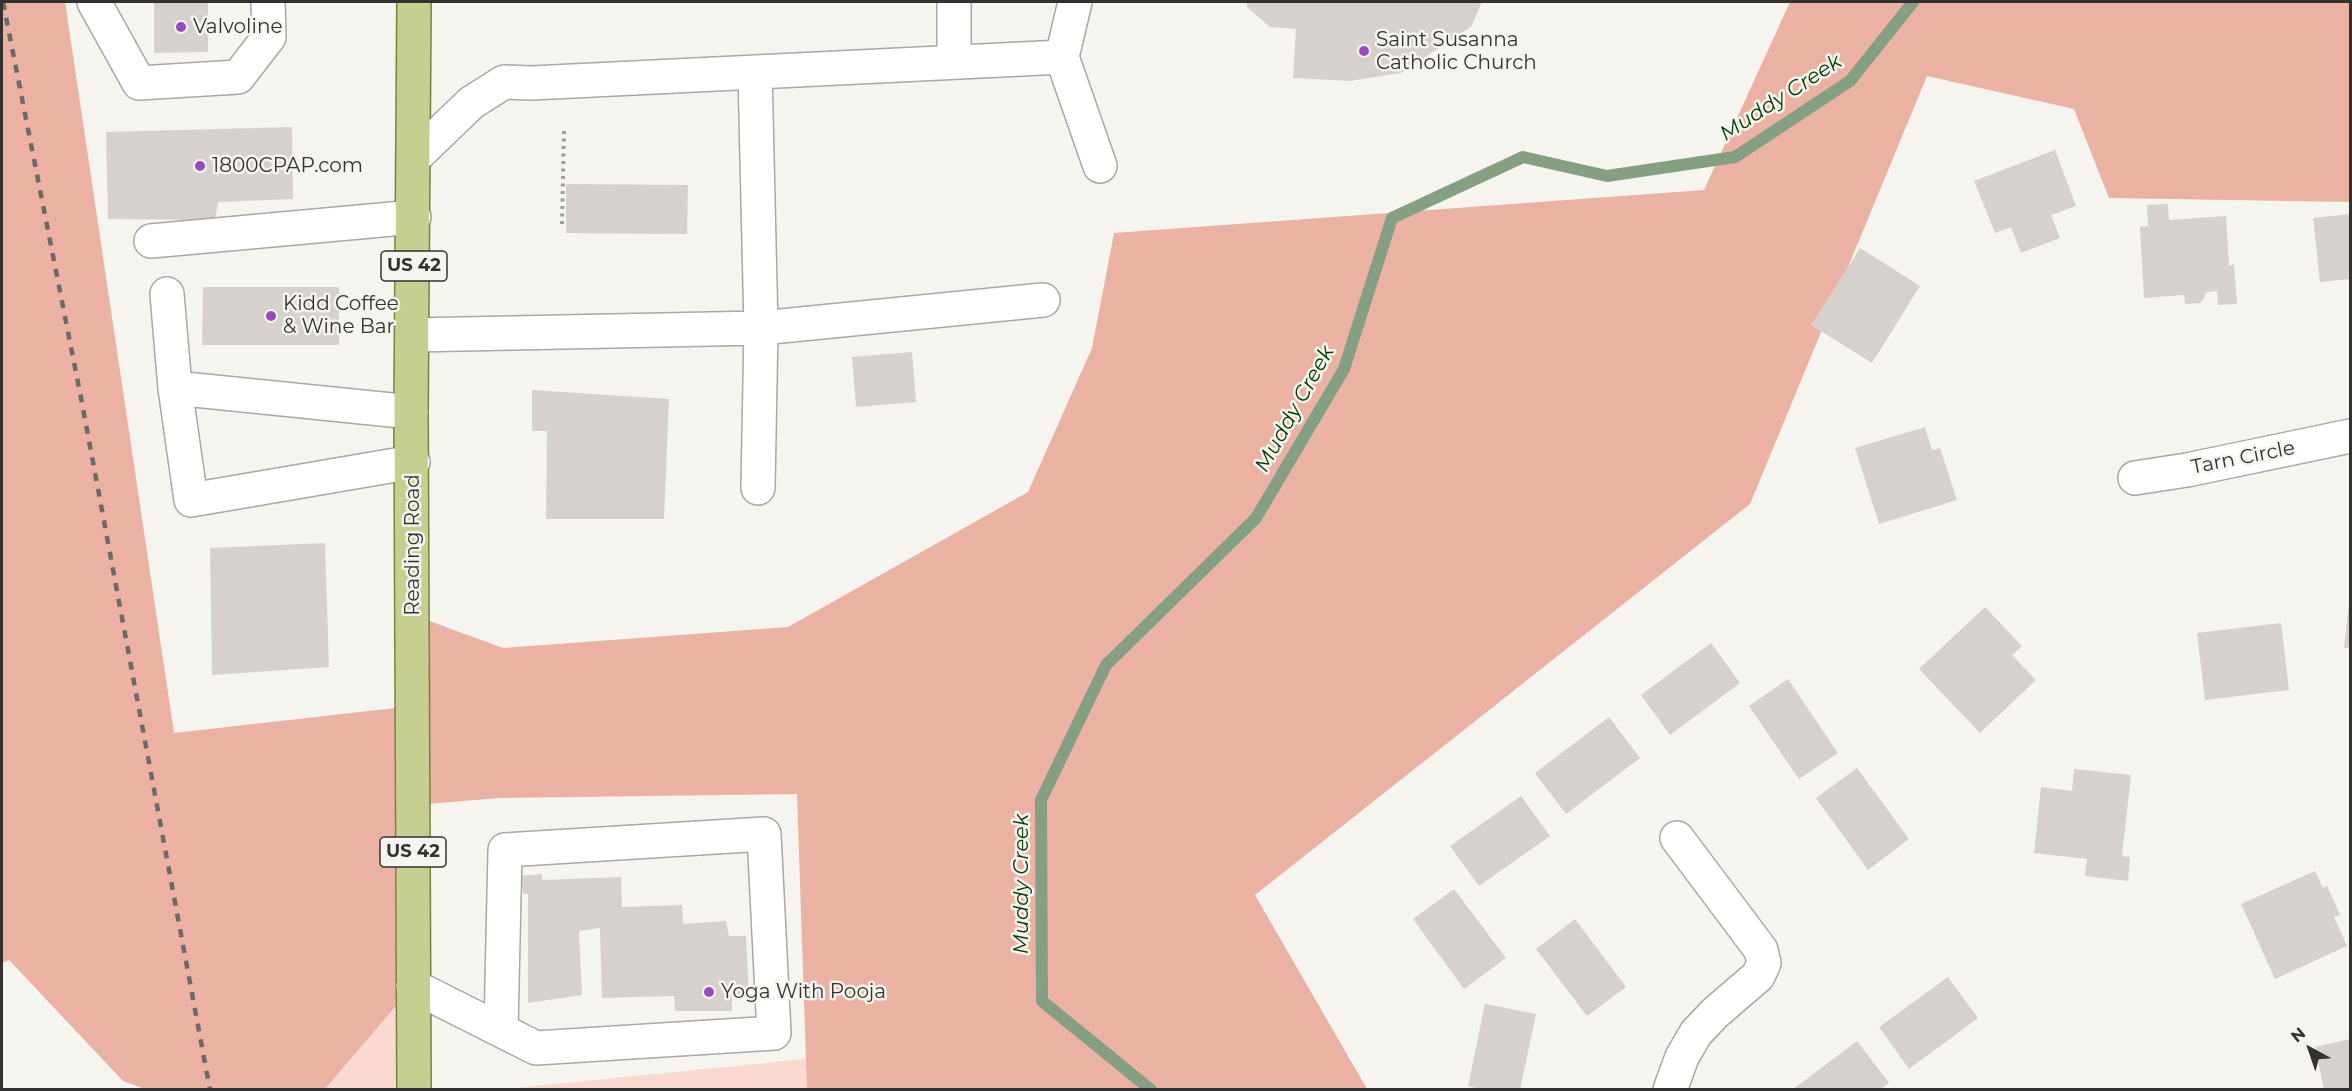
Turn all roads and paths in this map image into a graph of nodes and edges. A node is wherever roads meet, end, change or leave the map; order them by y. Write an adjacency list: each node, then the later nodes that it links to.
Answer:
1 (94, 2): 2 (street)
2 (268, 2)
3 (414, 2): 10 (main road, Reading Road / US 42)
4 (954, 2): 7 (street)
5 (1075, 2): 6 (street)
6 (1062, 57): 7 (street); 11 (street)
7 (954, 62): 8 (street)
8 (754, 72): 10 (street); 17 (street)
9 (564, 130): 13 (path)
10 (415, 157): 12 (main road, Reading Road / US 42)
11 (1100, 166)
12 (414, 218): 14 (street); 18 (main road, Reading Road / US 42)
13 (562, 224)
14 (151, 241)
15 (167, 294): 19 (street)
16 (1043, 300): 17 (street)
17 (761, 328): 18 (street); 24 (street)
18 (413, 335): 20 (main road, Reading Road / US 42)
19 (175, 388): 20 (street); 22 (street)
20 (411, 412): 22 (main road, Reading Road / US 42)
21 (2350, 436): 23 (street, Tarn Circle)
22 (413, 462): 26 (main road, Reading Road / US 42)
23 (2135, 478)
24 (758, 488)
25 (1677, 838): 29 (street)
26 (413, 986): 27 (street); 28 (main road, Reading Road / US 42)
27 (501, 1030): 27 (street)
28 (414, 1089)
29 (1670, 1089)

